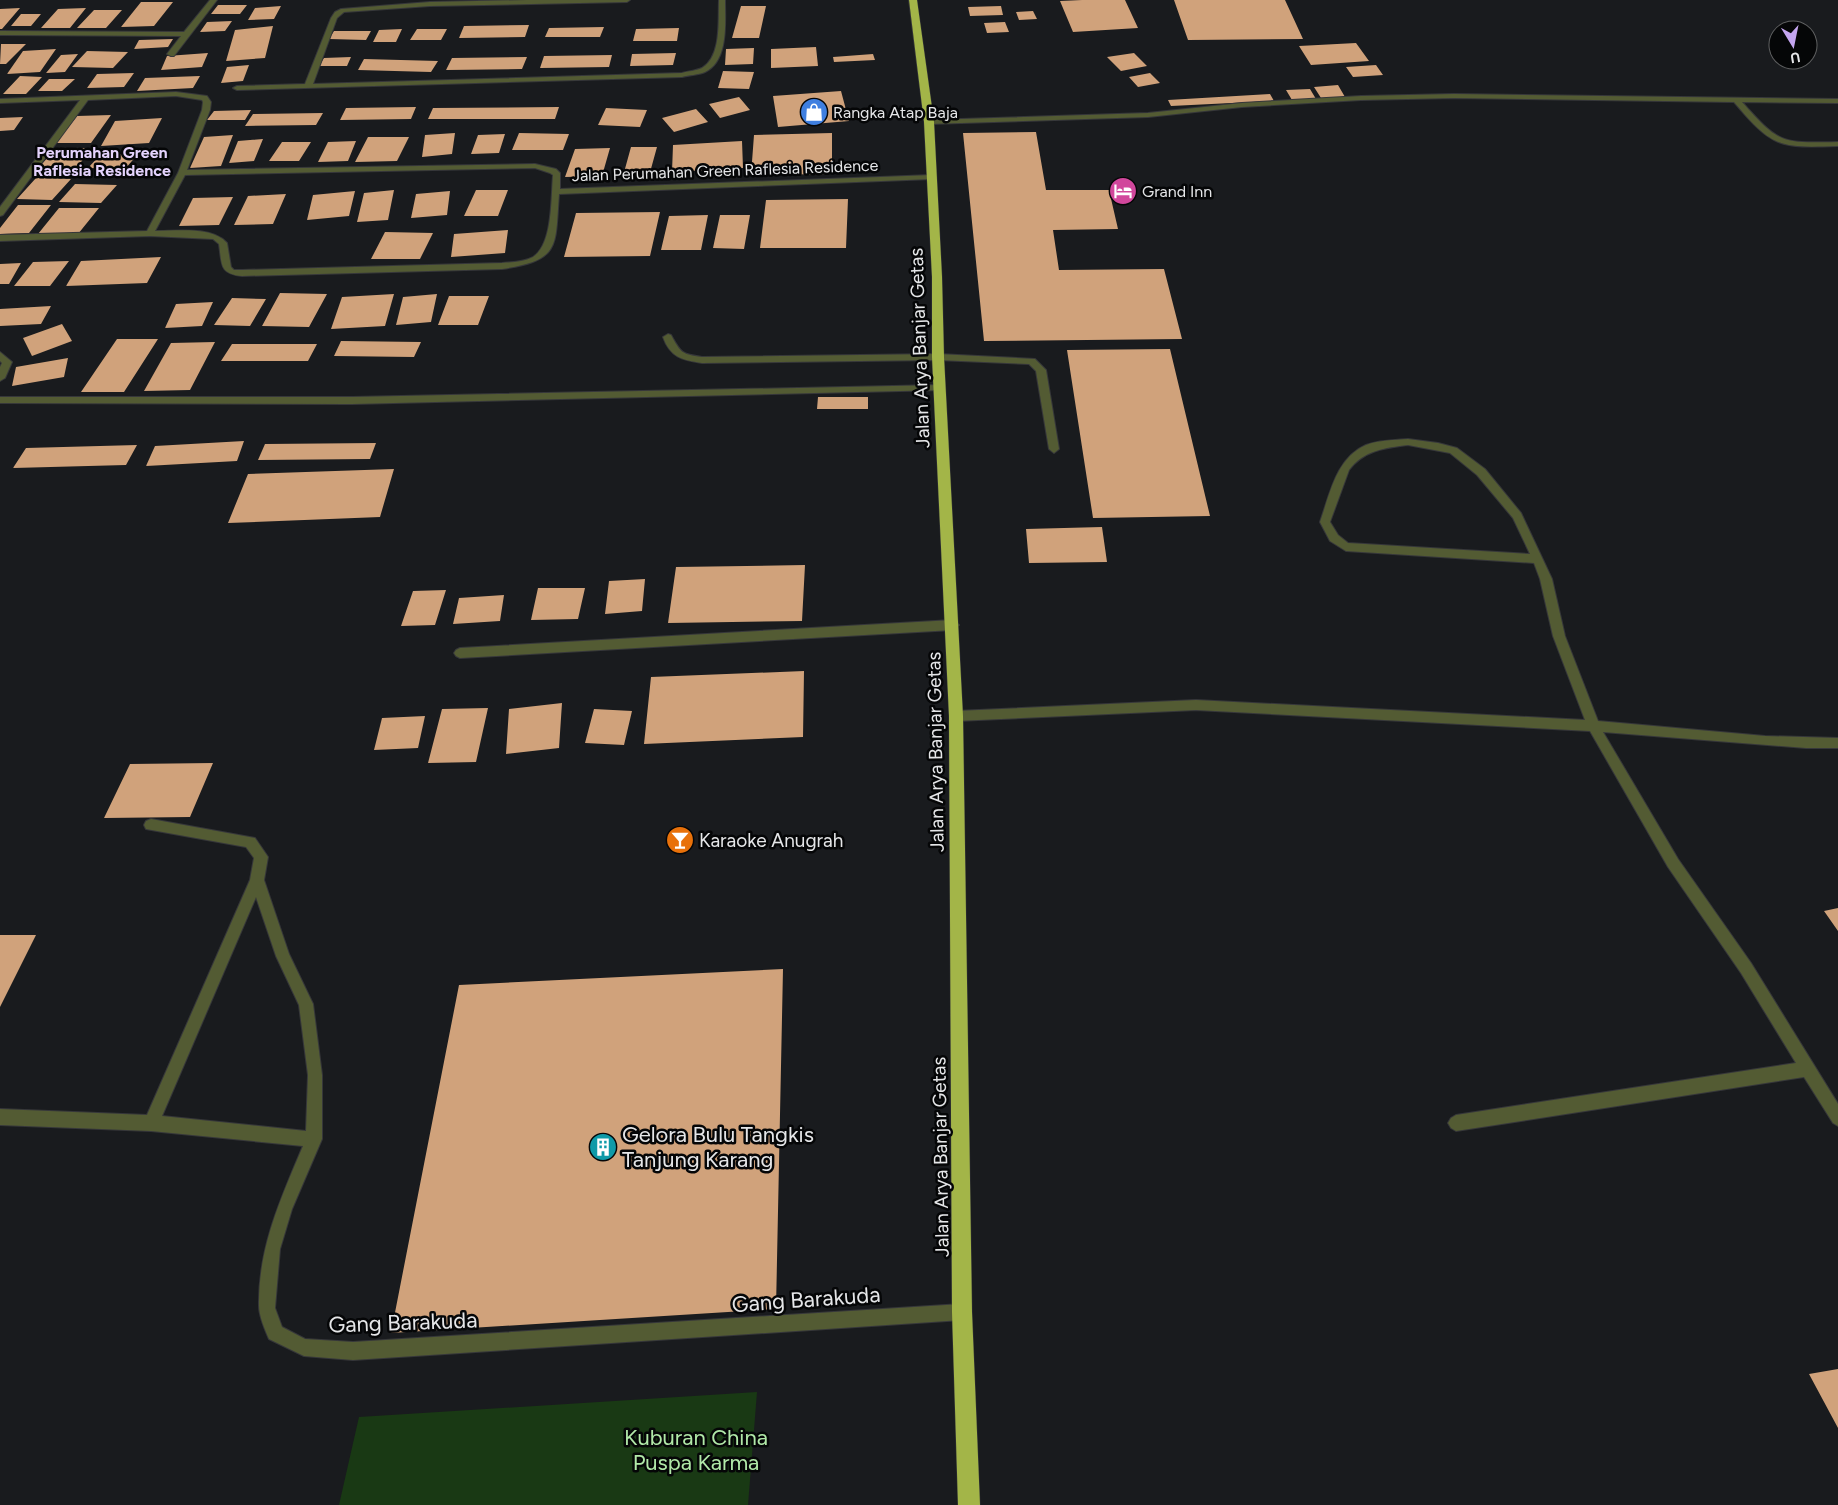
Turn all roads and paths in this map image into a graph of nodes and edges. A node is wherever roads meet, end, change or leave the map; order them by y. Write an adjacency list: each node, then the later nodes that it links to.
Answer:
1 (214, 0): 6 (street)
2 (627, 0): 8 (street)
3 (722, 0): 8 (street)
4 (913, 0): 14 (highway, Jalan Arya Banjar Getas)
5 (0, 33): 6 (street)
6 (186, 34): 7 (street)
7 (170, 54)
8 (308, 86): 9 (street)
9 (237, 88)
10 (84, 98): 11 (street); 16 (street); 19 (street)
11 (0, 100)
12 (1737, 101): 13 (street); 14 (street); 15 (street)
13 (1838, 101)
14 (929, 122): 17 (highway, Jalan Arya Banjar Getas)
15 (1838, 144)
16 (182, 173): 18 (street); 20 (street)
17 (932, 177): 18 (street, Jalan Perumahan Green Raflesia Residence); 24 (highway, Jalan Arya Banjar Getas)
18 (555, 192): 20 (street, Jalan Perumahan Green Raflesia Residence)
19 (0, 213)
20 (150, 233): 21 (street, Jalan Perumahan Green Raflesia Residence)
21 (0, 238)
22 (668, 337): 24 (street)
23 (0, 355): 25 (street)
24 (938, 357): 26 (highway, Jalan Arya Banjar Getas); 28 (street)
25 (0, 378)
26 (940, 388): 27 (street); 30 (highway, Jalan Arya Banjar Getas)
27 (0, 400)
28 (1054, 449)
29 (1538, 560): 29 (street); 33 (street)
30 (953, 625): 31 (street); 32 (highway, Jalan Arya Banjar Getas)
31 (460, 653)
32 (956, 716): 33 (street); 43 (highway, Jalan Arya Banjar Getas)
33 (1594, 727): 34 (street); 37 (street)
34 (1838, 743)
35 (151, 825): 36 (street)
36 (257, 880): 40 (street); 42 (street)
37 (1808, 1069): 39 (street); 41 (street)
38 (0, 1117): 40 (street)
39 (1838, 1118)
40 (152, 1123): 42 (street)
41 (1456, 1123)
42 (314, 1139): 43 (street, Gang Barakuda)
43 (962, 1312): 44 (highway, Jalan Arya Banjar Getas)
44 (969, 1505)

